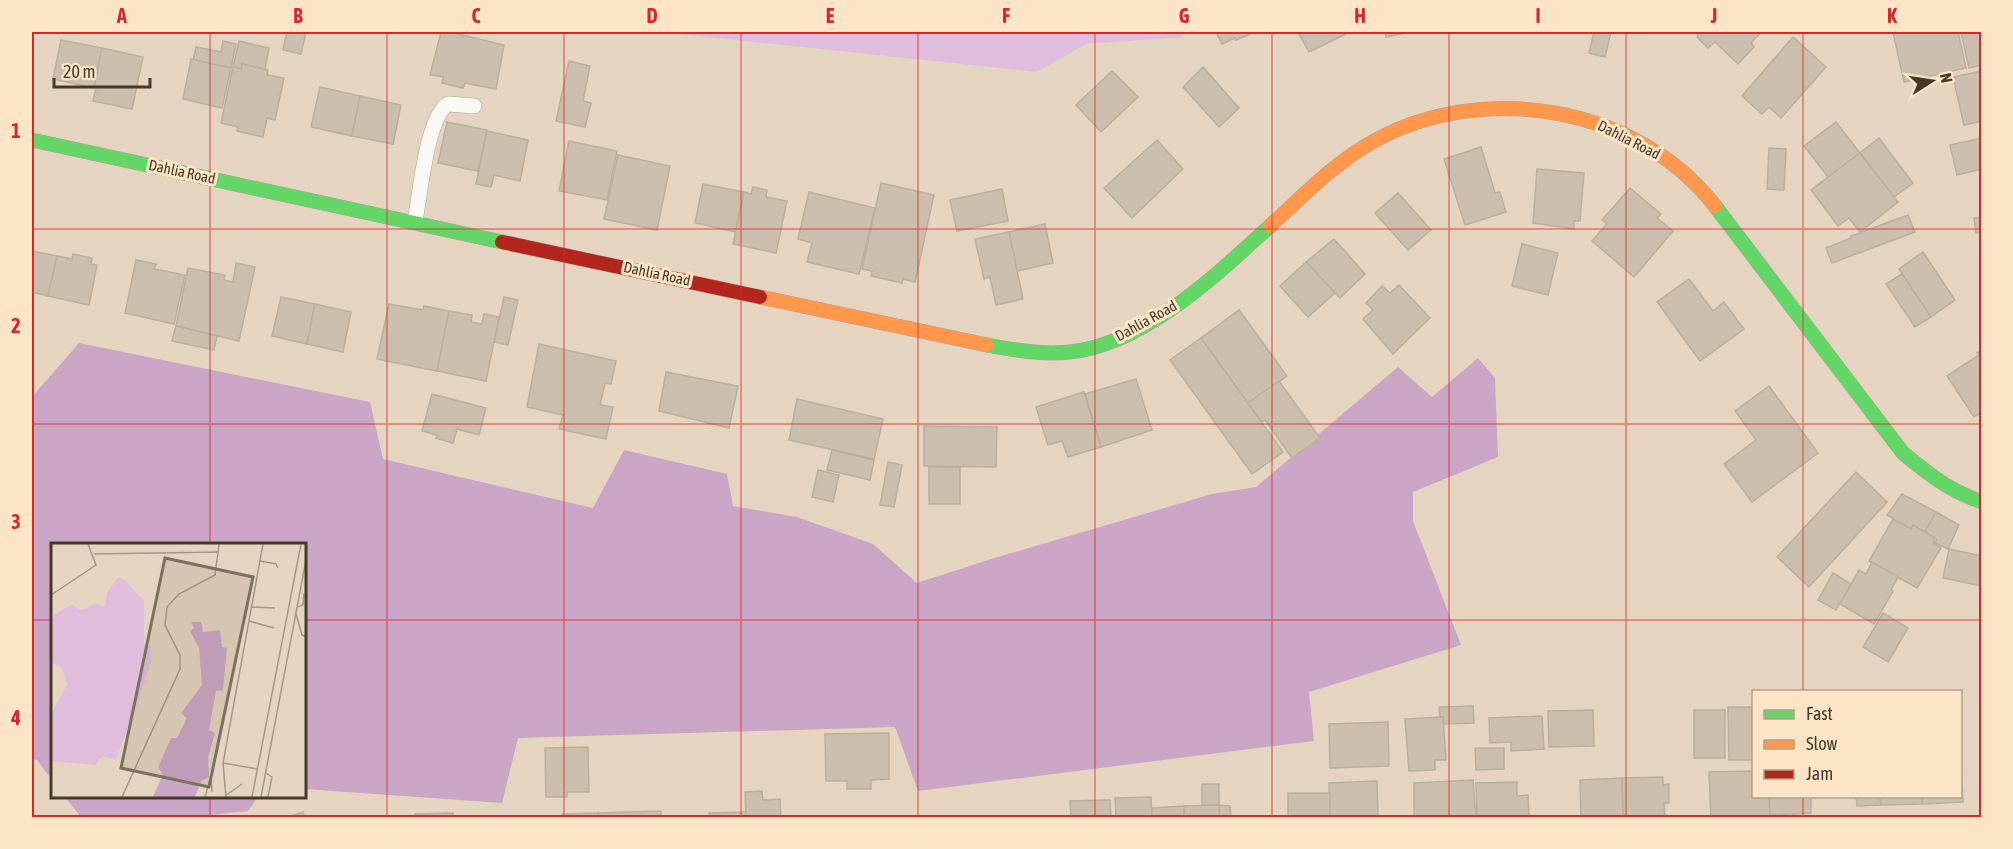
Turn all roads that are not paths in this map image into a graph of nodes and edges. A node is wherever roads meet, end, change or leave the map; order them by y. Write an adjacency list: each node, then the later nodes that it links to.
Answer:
1 (474, 106): 3 (lane)
2 (32, 140): 3 (street, Dahlia Road)
3 (415, 221): 4 (street, Dahlia Road)
4 (1982, 502)

